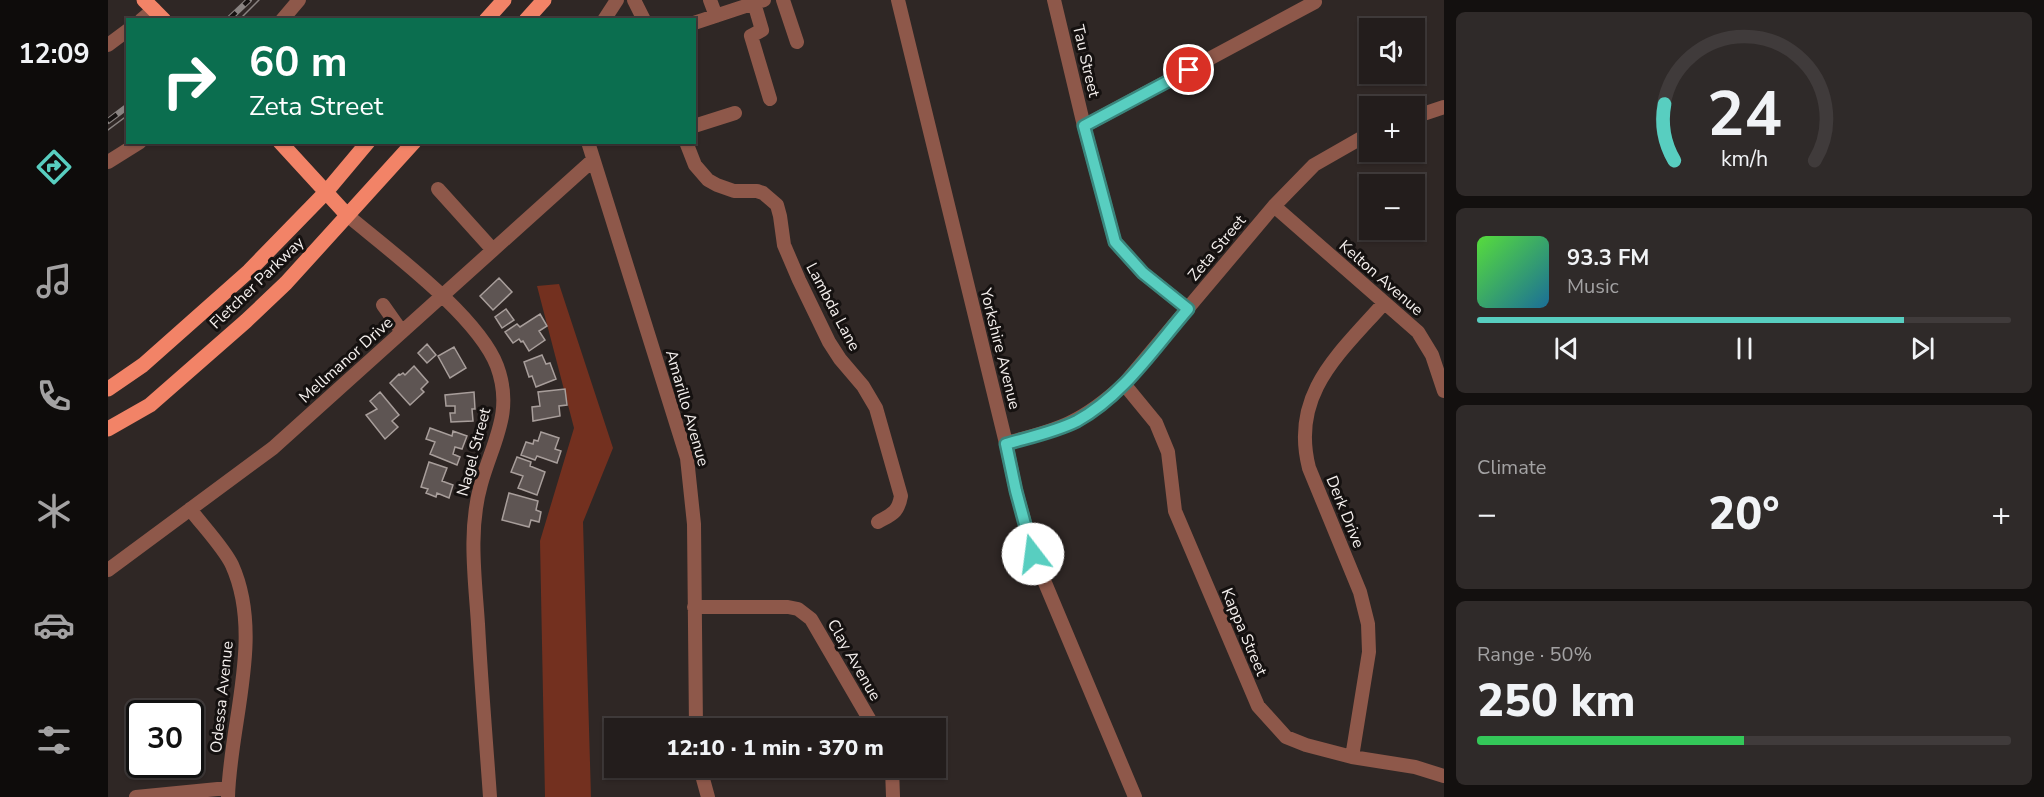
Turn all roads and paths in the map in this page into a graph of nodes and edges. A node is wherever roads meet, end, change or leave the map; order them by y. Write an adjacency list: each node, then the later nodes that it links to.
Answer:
1 (299, 0): 13 (street)
2 (504, 0): 14 (main road)
3 (544, 0): 15 (main road)
4 (617, 0): 16 (street)
5 (634, 0): 17 (street)
6 (710, 0): 12 (street)
7 (783, 0): 20 (street)
8 (898, 0): 51 (street, Yorkshire Avenue)
9 (1054, 0): 27 (street, Tau Street)
10 (1315, 1): 27 (street)
11 (759, 2): 12 (street); 22 (street)
12 (716, 16): 18 (street)
13 (284, 18)
14 (488, 18)
15 (528, 18)
16 (605, 18)
17 (643, 18)
18 (696, 22)
19 (126, 32): 21 (street)
20 (796, 42)
21 (108, 45)
22 (770, 99)
23 (1444, 107): 25 (street)
24 (735, 113): 26 (street)
25 (1425, 113)
26 (696, 125)
27 (1084, 126): 45 (street, Tau Street)
28 (1359, 139): 39 (street, Zeta Street)
29 (137, 144): 36 (street)
30 (282, 144): 38 (main road)
31 (366, 144): 38 (main road, Fletcher Parkway)
32 (412, 144): 40 (main road, Fletcher Parkway)
33 (589, 144): 35 (street, Amarillo Avenue)
34 (687, 144): 53 (street, Lambda Lane)
35 (593, 160): 41 (street, Mellmanor Drive); 55 (street, Amarillo Avenue)
36 (108, 162)
37 (438, 189): 41 (street)
38 (326, 192): 40 (main road); 48 (main road, Fletcher Parkway)
39 (1274, 206): 43 (street, Kelton Avenue); 45 (street, Zeta Street)
40 (347, 215): 42 (street, Nagel Street); 50 (main road, Fletcher Parkway)
41 (493, 250): 42 (street, Mellmanor Drive)
42 (442, 296): 46 (street, Mellmanor Drive); 64 (street, Nagel Street)
43 (1383, 303): 49 (street, Kelton Avenue); 58 (street, Derk Drive)
44 (383, 305): 46 (street)
45 (1188, 309): 47 (street, Zeta Street)
46 (402, 332): 52 (street, Mellmanor Drive)
47 (1124, 384): 51 (street, Zeta Street); 58 (street, Kappa Street)
48 (108, 389)
49 (1444, 390)
50 (108, 429)
51 (1006, 444): 67 (street, Yorkshire Avenue)
52 (190, 509): 54 (street, Mellmanor Drive); 62 (street, Odessa Avenue)
53 (878, 522)
54 (108, 570)
55 (694, 607): 56 (street, Amarillo Avenue); 57 (street, Clay Avenue)
56 (696, 718)
57 (869, 718)
58 (1352, 757): 59 (street, Kappa Street)
59 (1444, 776)
60 (703, 778): 65 (street)
61 (892, 778): 66 (street)
62 (228, 792): 63 (street)
63 (136, 797)
64 (489, 797)
65 (708, 797)
66 (893, 797)
67 (1135, 797)

